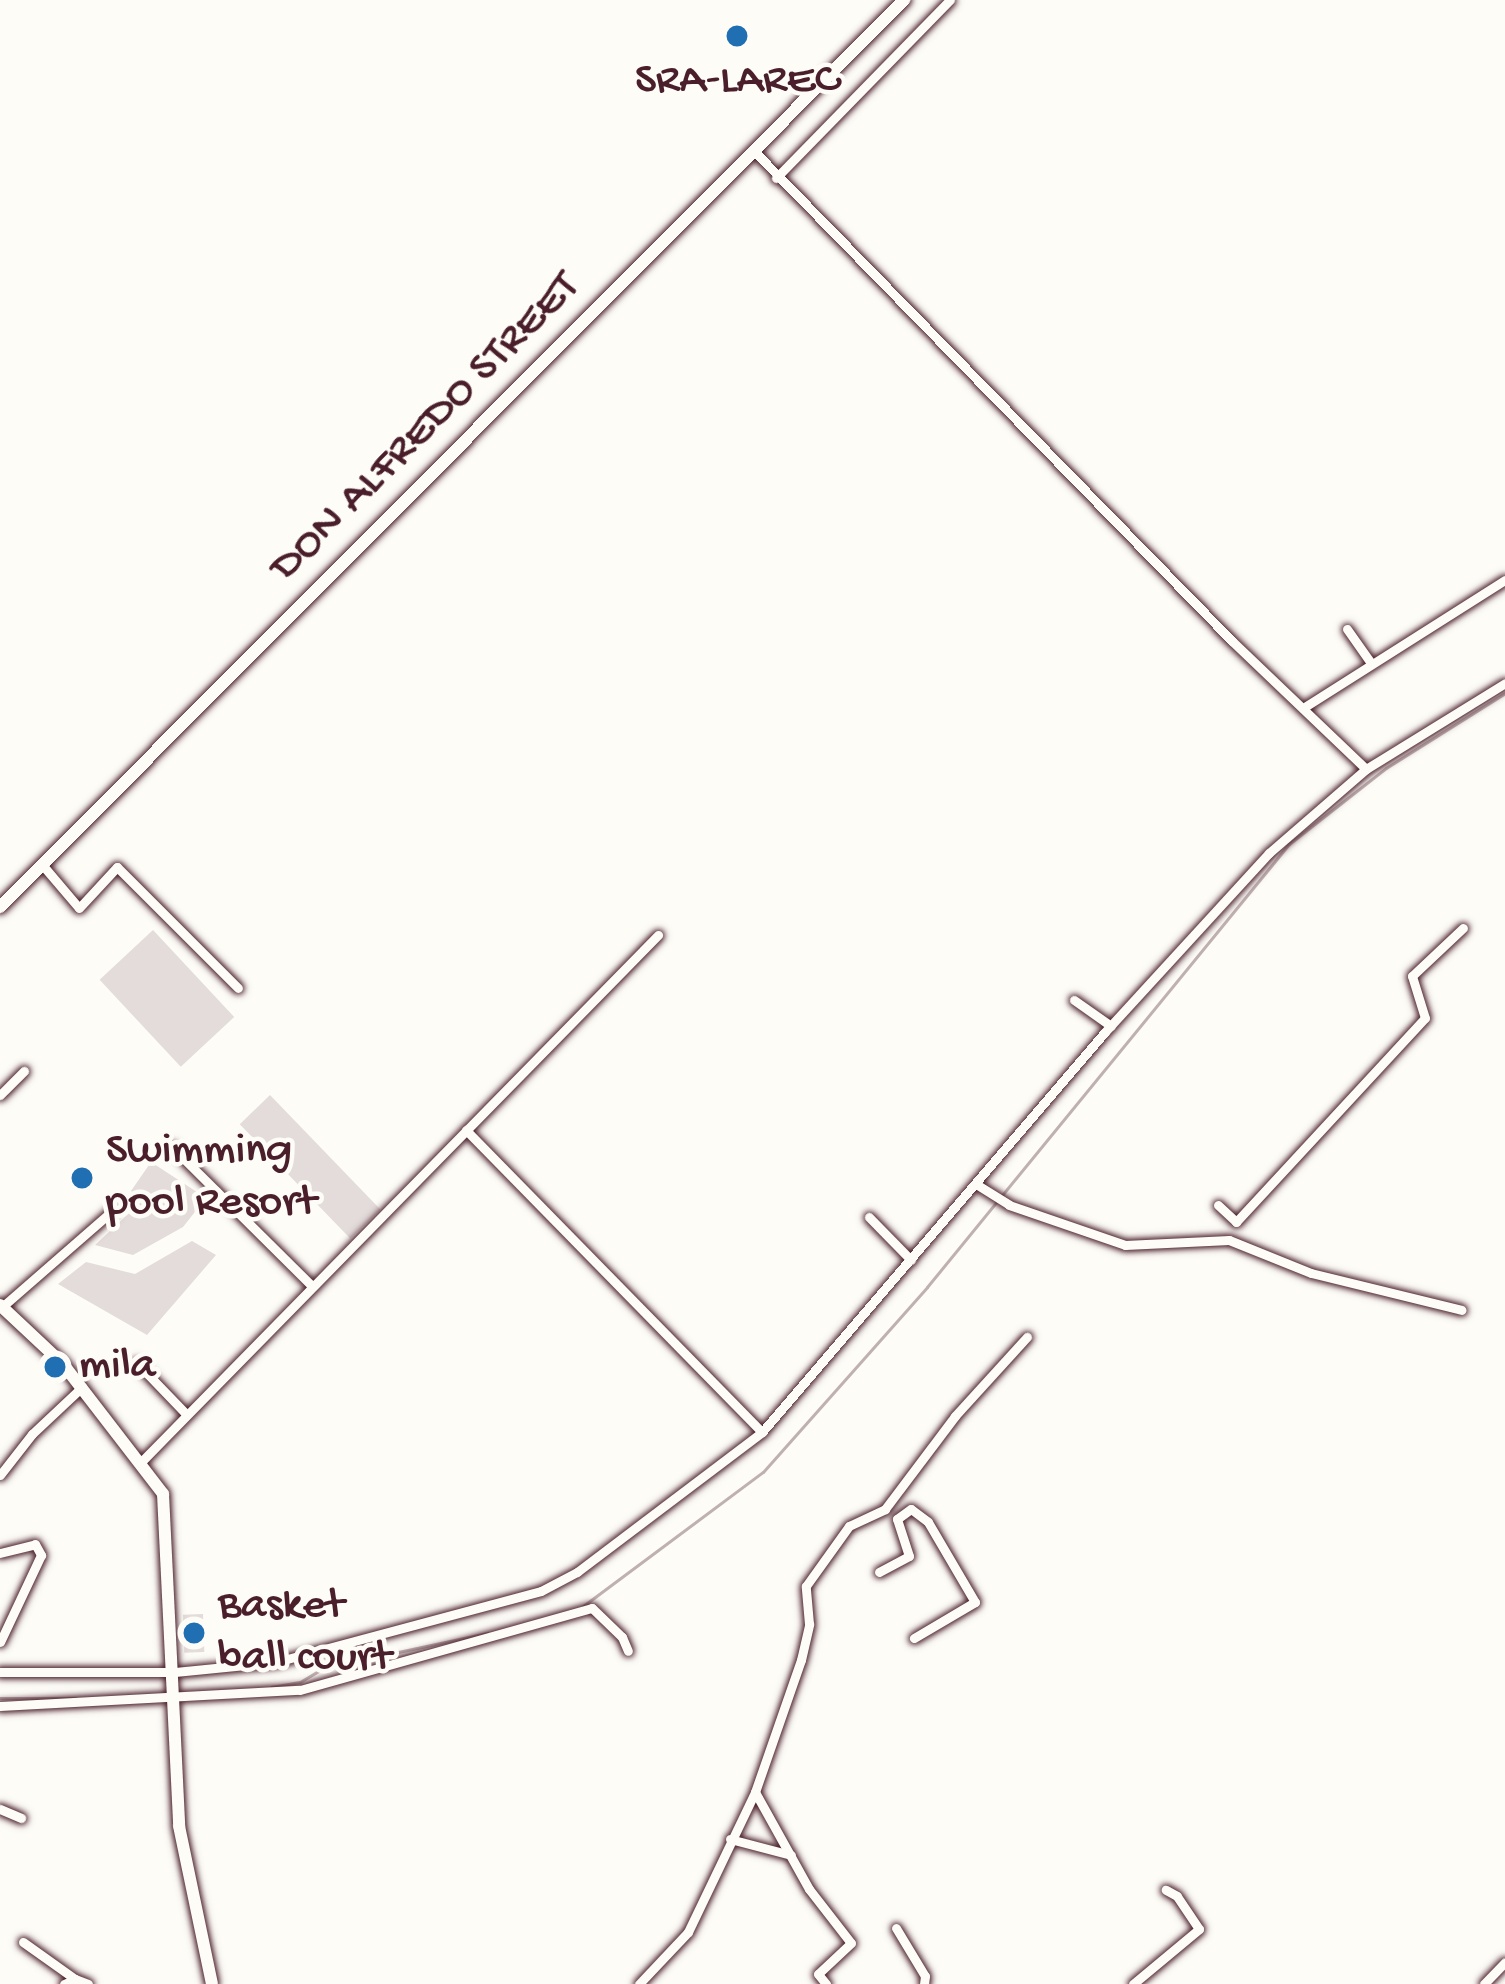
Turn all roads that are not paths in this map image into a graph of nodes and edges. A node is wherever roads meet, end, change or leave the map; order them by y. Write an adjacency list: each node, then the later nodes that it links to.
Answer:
1 (904, 0): 3 (street, DON ALFREDO STREET)
2 (950, 0): 4 (street)
3 (754, 150): 4 (street); 11 (street, DON ALFREDO STREET)
4 (776, 178): 9 (street)
5 (1505, 580): 7 (street)
6 (1347, 629): 7 (street)
7 (1371, 663): 9 (street)
8 (1505, 683): 10 (street)
9 (1303, 708): 10 (street)
10 (1366, 770): 17 (street)
11 (45, 868): 12 (street, DON ALFREDO STREET); 15 (street)
12 (0, 908)
13 (1463, 928): 23 (street)
14 (658, 935): 20 (street)
15 (238, 988)
16 (1075, 1000): 17 (street)
17 (1111, 1026): 22 (street)
18 (24, 1071): 19 (street)
19 (0, 1095)
20 (466, 1130): 27 (street); 34 (street)
21 (172, 1147): 27 (street)
22 (979, 1186): 26 (street); 29 (street)
23 (1218, 1205)
24 (113, 1210): 28 (street)
25 (869, 1217): 26 (street)
26 (911, 1260): 34 (street)
27 (312, 1286): 33 (street)
28 (1, 1306): 32 (street)
29 (1462, 1310)
30 (1027, 1337): 46 (street)
31 (136, 1364): 33 (street)
32 (82, 1387): 35 (street); 36 (street)
33 (186, 1414): 35 (street)
34 (762, 1432): 43 (street)
35 (142, 1461): 43 (street)
36 (0, 1475)
37 (0, 1553): 40 (street)
38 (879, 1572): 39 (street)
39 (914, 1638)
40 (0, 1642)
41 (628, 1651): 44 (street)
42 (0, 1672): 43 (street)
43 (175, 1673): 44 (street)
44 (175, 1697): 45 (street); 57 (street)
45 (0, 1706)
46 (755, 1792): 49 (street); 50 (street)
47 (0, 1809): 48 (street)
48 (21, 1818)
49 (730, 1839): 50 (street); 58 (street)
50 (790, 1856): 59 (street)
51 (1166, 1890): 61 (street)
52 (896, 1928): 60 (street)
53 (23, 1942): 55 (street)
54 (1505, 1962): 62 (street)
55 (69, 1982): 56 (street)
56 (88, 1984)
57 (212, 1984)
58 (639, 1984)
59 (826, 1984)
60 (924, 1984)
61 (1133, 1984)
62 (1484, 1984)

